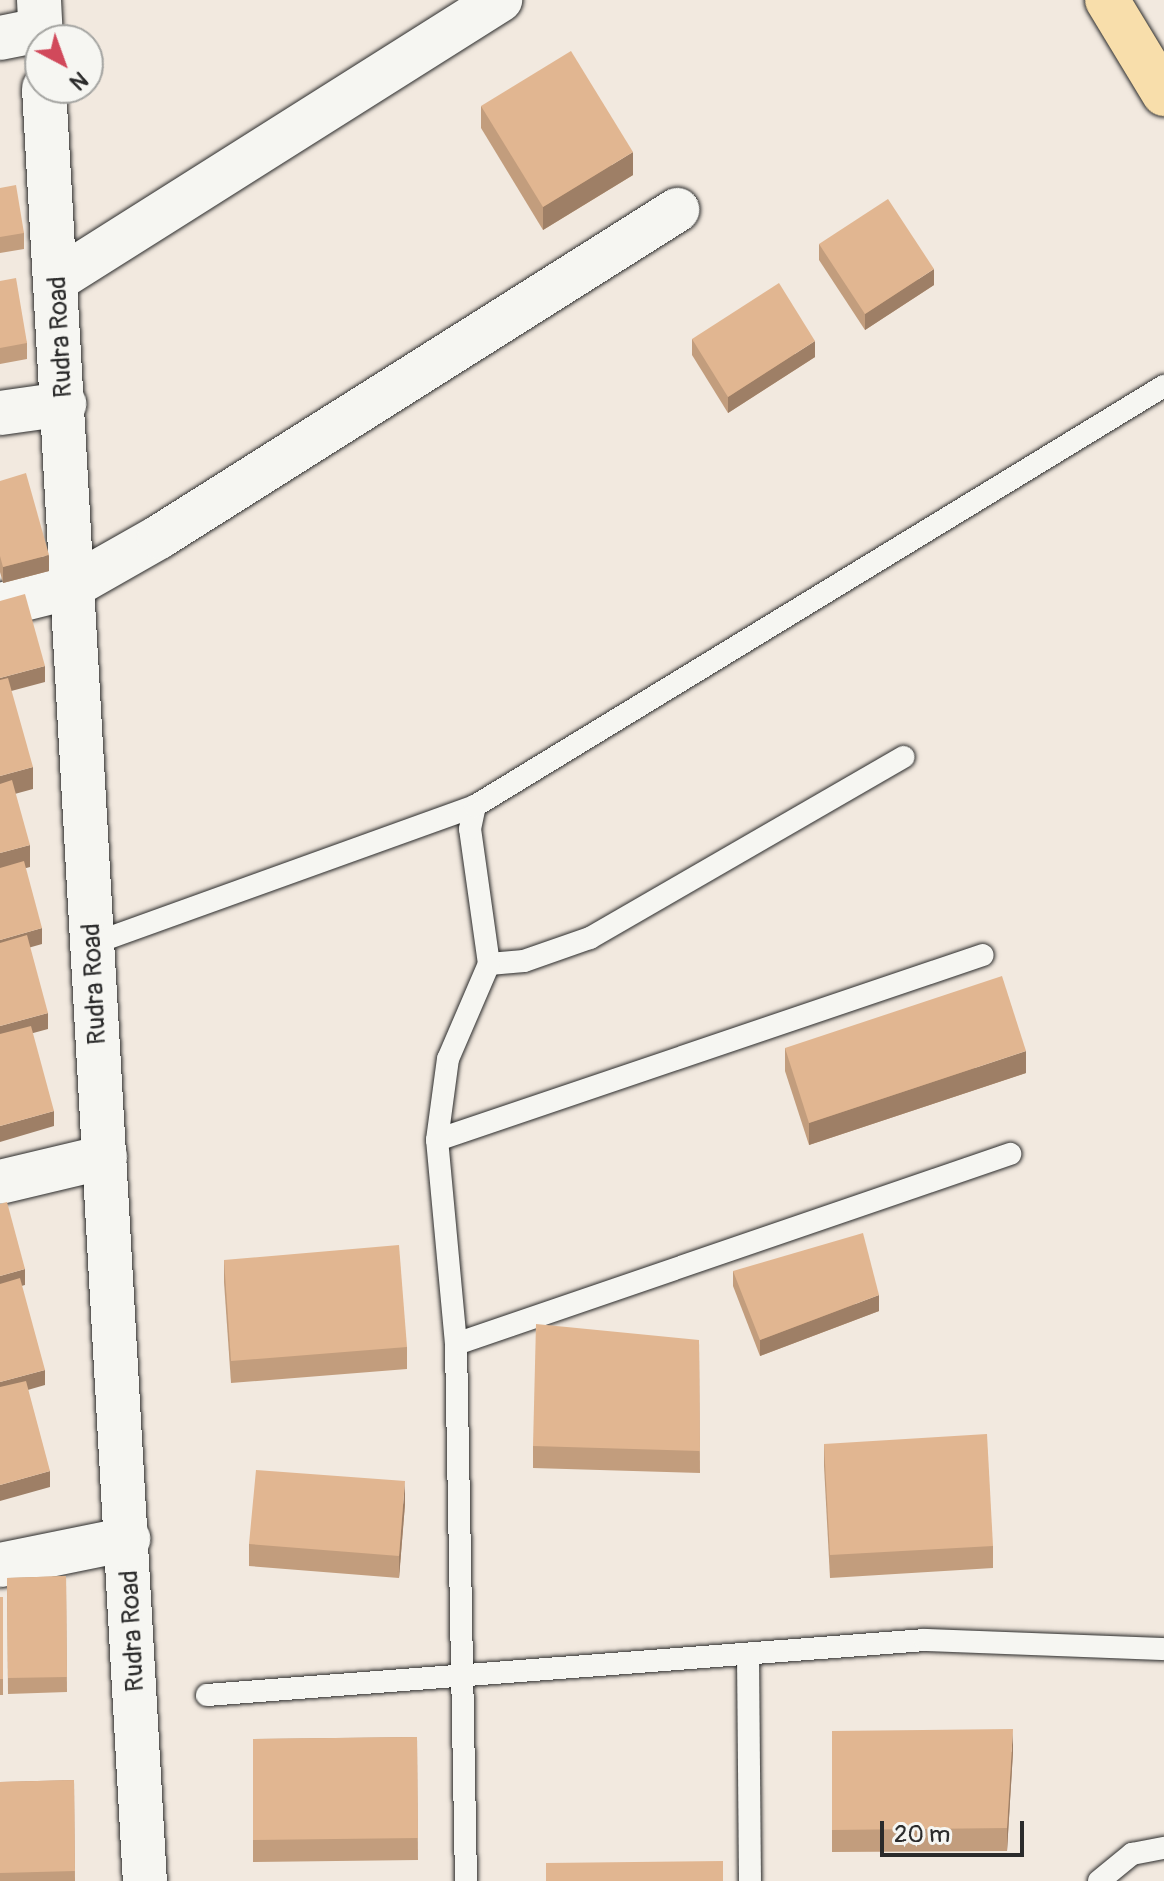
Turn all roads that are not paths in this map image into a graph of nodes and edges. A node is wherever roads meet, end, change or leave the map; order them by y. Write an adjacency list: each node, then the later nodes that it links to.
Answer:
1 (500, 0): 6 (main road)
2 (1107, 0): 3 (main road)
3 (1164, 94)
4 (45, 104): 6 (main road, Rudra Road)
5 (677, 210): 10 (main road)
6 (58, 279): 8 (main road, Rudra Road)
7 (1164, 386): 13 (lane)
8 (64, 404): 9 (main road); 10 (main road, Rudra Road)
9 (0, 413)
10 (71, 587): 11 (main road); 14 (main road, Rudra Road)
11 (0, 605)
12 (903, 757): 16 (lane)
13 (475, 806): 14 (lane); 16 (lane)
14 (92, 944): 19 (main road, Rudra Road)
15 (983, 955): 17 (lane)
16 (489, 964): 17 (lane)
17 (437, 1140): 21 (lane)
18 (1010, 1154): 21 (lane)
19 (105, 1157): 20 (main road); 22 (main road, Rudra Road)
20 (0, 1182)
21 (456, 1344): 26 (lane)
22 (128, 1539): 23 (main road); 29 (main road, Rudra Road)
23 (0, 1565)
24 (1164, 1649): 25 (lane)
25 (748, 1654): 26 (lane); 31 (lane)
26 (462, 1675): 27 (lane); 30 (lane)
27 (207, 1695)
28 (1164, 1848): 32 (lane)
29 (145, 1881)
30 (466, 1881)
31 (750, 1881)
32 (1099, 1881)

